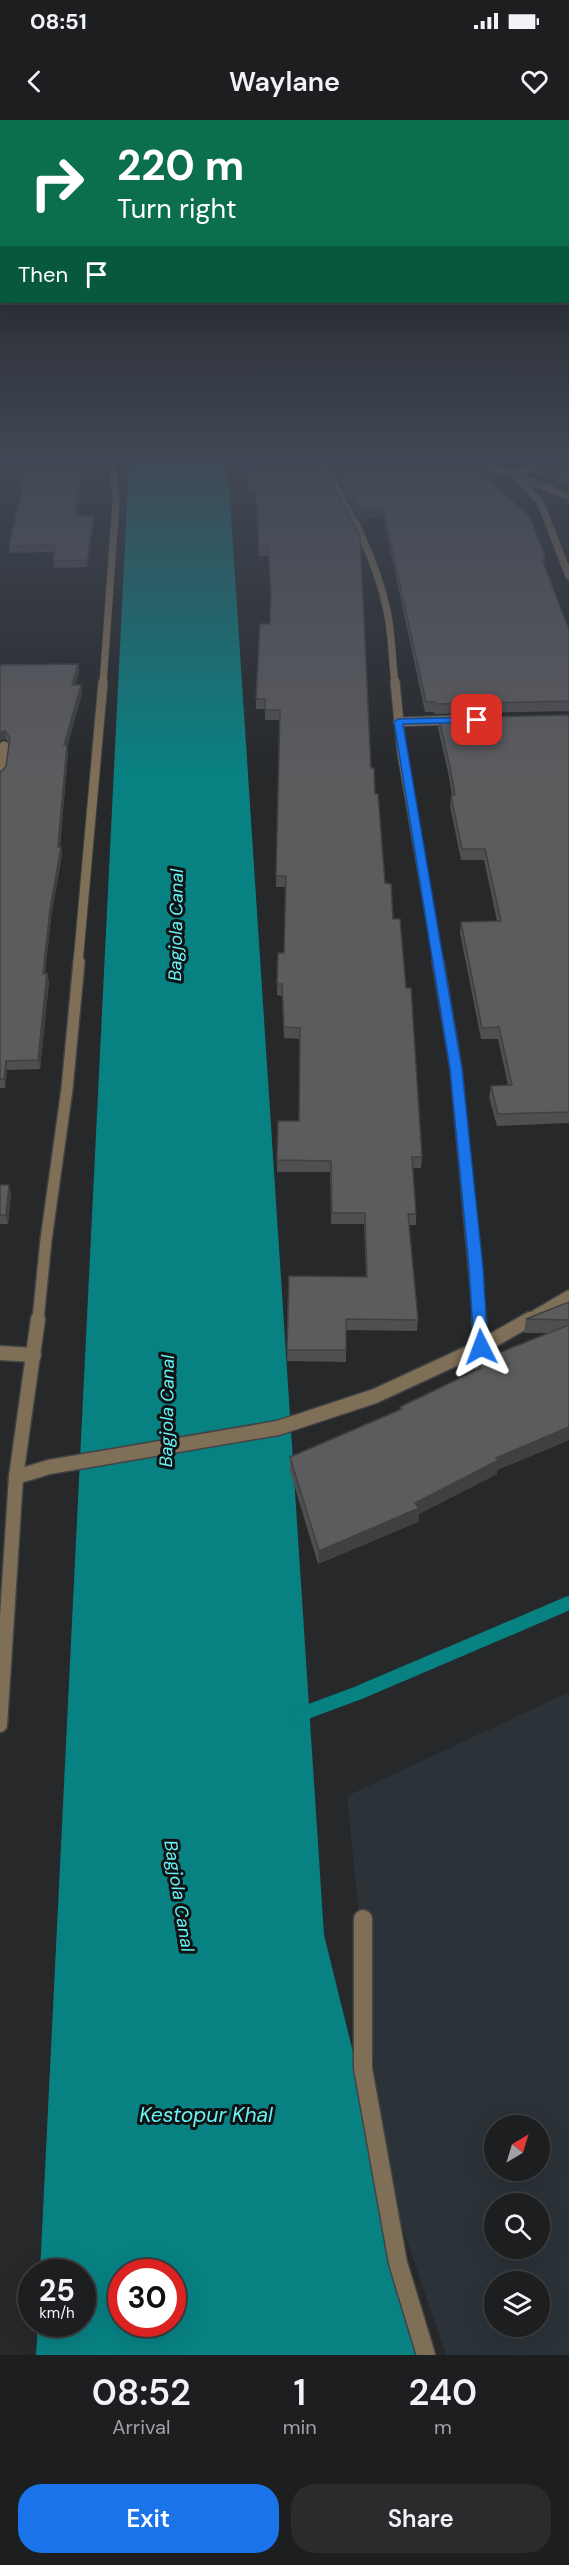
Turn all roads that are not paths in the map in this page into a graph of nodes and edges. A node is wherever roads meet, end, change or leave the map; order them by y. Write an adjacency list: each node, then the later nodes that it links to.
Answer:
1 (112, 568): 10 (street)
2 (374, 568): 4 (street)
3 (466, 720): 4 (street)
4 (398, 722): 8 (street)
5 (4, 746): 6 (street)
6 (0, 773)
7 (569, 1296): 8 (street)
8 (481, 1347): 11 (street)
9 (0, 1353): 10 (street)
10 (34, 1355): 11 (street)
11 (16, 1477): 12 (street)
12 (0, 1725)
13 (363, 1919): 14 (street)
14 (426, 2355)

